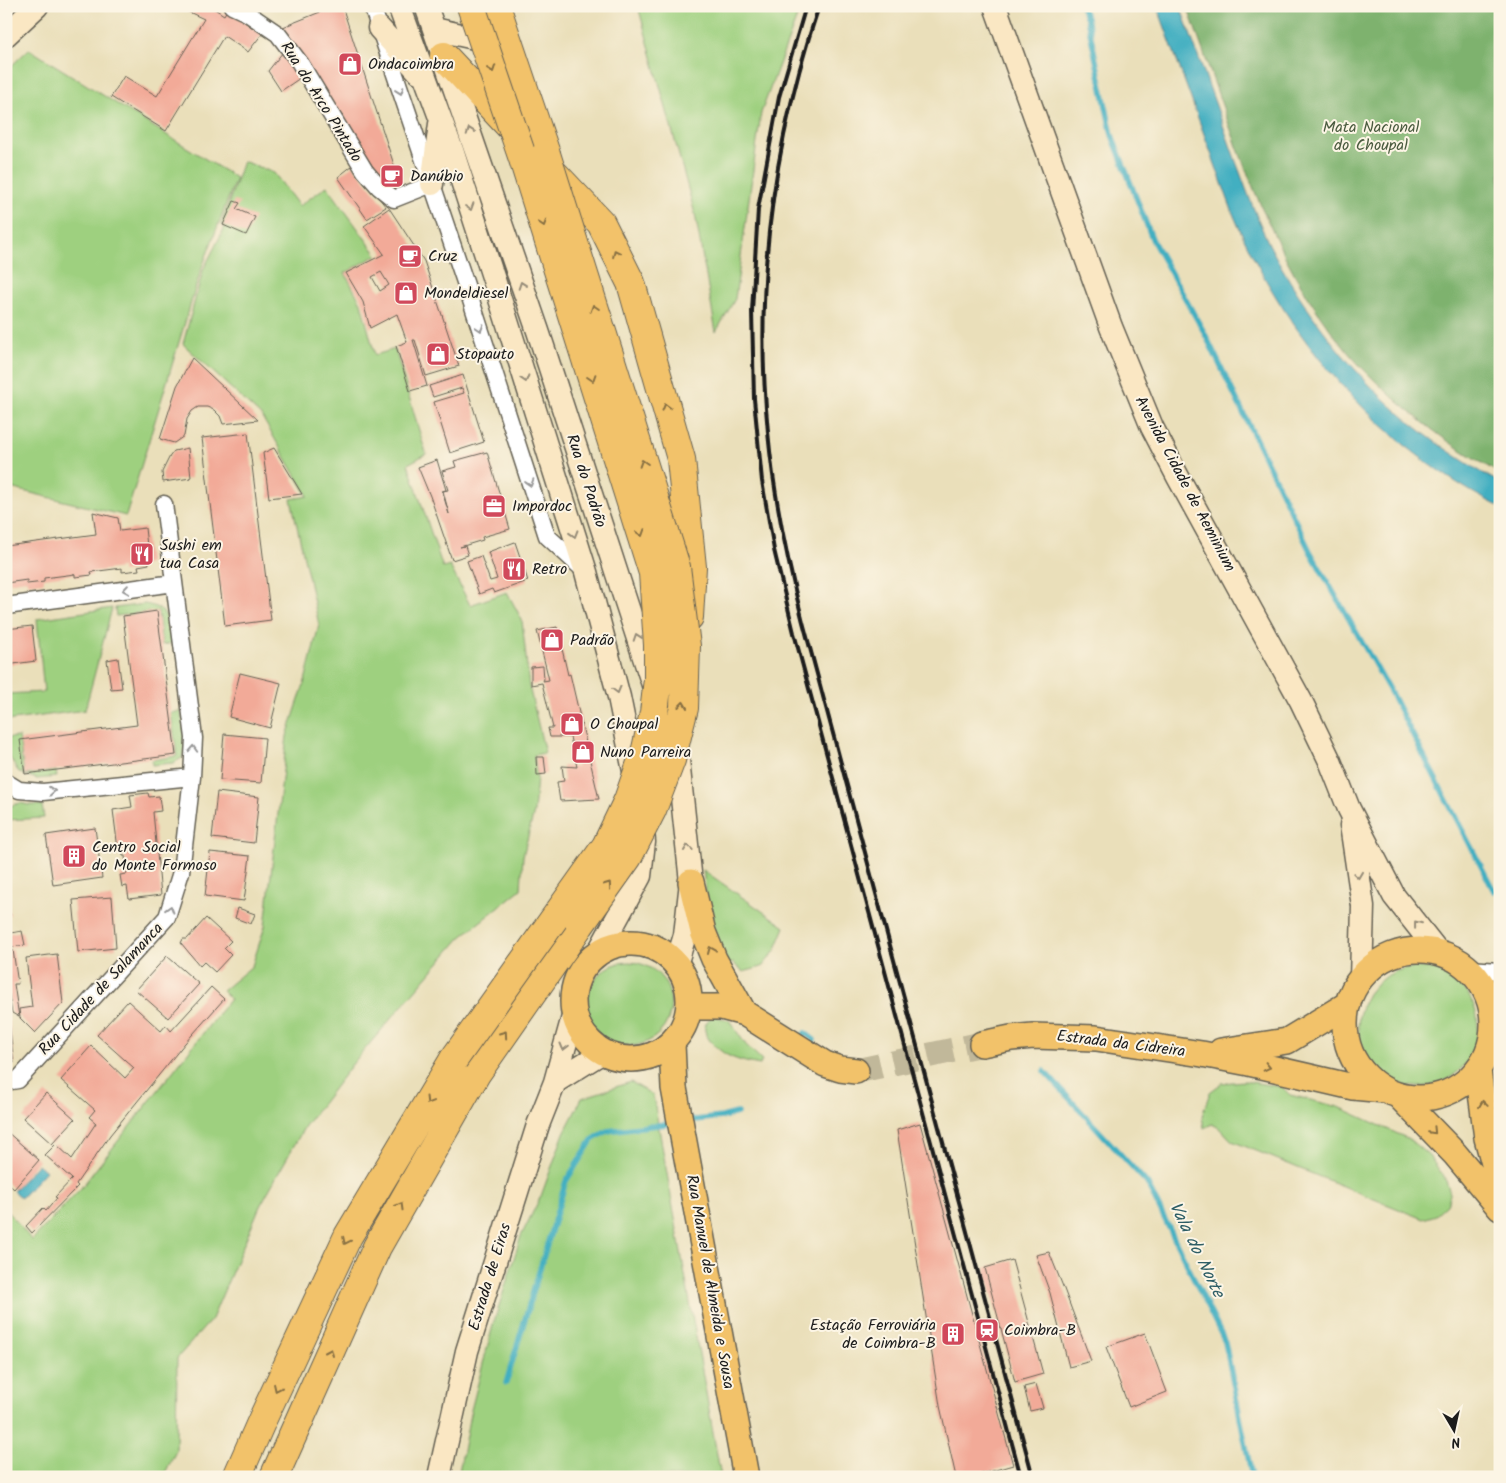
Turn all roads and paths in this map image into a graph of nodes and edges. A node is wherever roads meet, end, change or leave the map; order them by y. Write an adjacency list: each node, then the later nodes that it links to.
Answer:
1 (37, 6): 11 (main road)
2 (232, 6): 16 (street, Rua do Arco Pintado)
3 (372, 6): 9 (street)
4 (399, 6): 14 (main road, Rua do Padrão)
5 (426, 6): 10 (main road, Rua do Padrão)
6 (471, 6): 50 (highway, one-way to 50, bridge)
7 (496, 6): 21 (highway, one-way to 7, bridge)
8 (995, 6): 24 (main road, Avenida Cidade de Aeminium)
9 (379, 28): 14 (main road); 16 (street, one-way to 16)
10 (434, 29): 12 (main road); 13 (main road, Rua do Padrão)
11 (6, 35)
12 (488, 41)
13 (444, 56): 21 (highway, one-way to 13, bridge); 25 (main road, Rua do Padrão, one-way to 13)
14 (426, 78): 15 (main road, Rua do Padrão)
15 (441, 121): 16 (main road); 18 (main road, Rua do Padrão, one-way to 18)
16 (432, 184): 18 (street, one-way to 18)
17 (164, 504): 19 (street, Rua Cidade de Salamanca)
18 (586, 572): 26 (main road, Rua do Padrão, one-way to 26)
19 (174, 583): 20 (street, one-way to 20); 22 (street, Rua Cidade de Salamanca, one-way to 19)
20 (6, 606)
21 (686, 646): 51 (highway, one-way to 21, bridge)
22 (192, 777): 23 (street, one-way to 22); 44 (street, Rua Cidade de Salamanca, one-way to 22)
23 (6, 782)
24 (1349, 809): 27 (main road, Avenida Cidade de Aeminium, one-way to 24); 31 (main road, Avenida Cidade de Aeminium, one-way to 31)
25 (691, 882): 29 (main road, Rua do Padrão); 32 (main road, one-way to 25)
26 (598, 953): 29 (main road); 35 (main road)
27 (1439, 953): 28 (main road, Estrada da Cidreira); 31 (main road, Estrada da Cidreira)
28 (1468, 969): 30 (street); 36 (main road, Estrada da Cidreira)
29 (680, 970): 32 (main road); 34 (main road)
30 (1500, 971)
31 (1361, 979): 33 (main road, Estrada da Cidreira)
32 (739, 1003): 34 (main road); 43 (main road)
33 (1348, 1004): 40 (main road, Estrada da Cidreira); 46 (main road, Estrada da Cidreira)
34 (689, 1007): 37 (main road)
35 (574, 1013): 39 (main road); 45 (main road, Estrada de Eiras, one-way to 45)
36 (1495, 1041): 42 (main road, Estrada da Cidreira)
37 (672, 1044): 41 (main road); 47 (main road, Rua Manuel de Almeida e Sousa)
38 (982, 1044): 40 (main road, Estrada da Cidreira)
39 (603, 1052): 41 (main road); 45 (main road)
40 (1202, 1054): 46 (main road, Estrada da Cidreira, one-way to 46)
41 (645, 1057): 47 (main road)
42 (1478, 1070): 46 (main road, Estrada da Cidreira); 48 (main road, one-way to 42)
43 (856, 1071)
44 (6, 1082)
45 (555, 1082): 52 (main road, Estrada de Eiras)
46 (1392, 1093): 49 (main road, Estrada da Cidreira, one-way to 49)
47 (675, 1095): 53 (main road, Rua Manuel de Almeida e Sousa)
48 (1500, 1186)
49 (1500, 1208)
50 (237, 1477)
51 (274, 1477)
52 (439, 1477)
53 (746, 1477)

